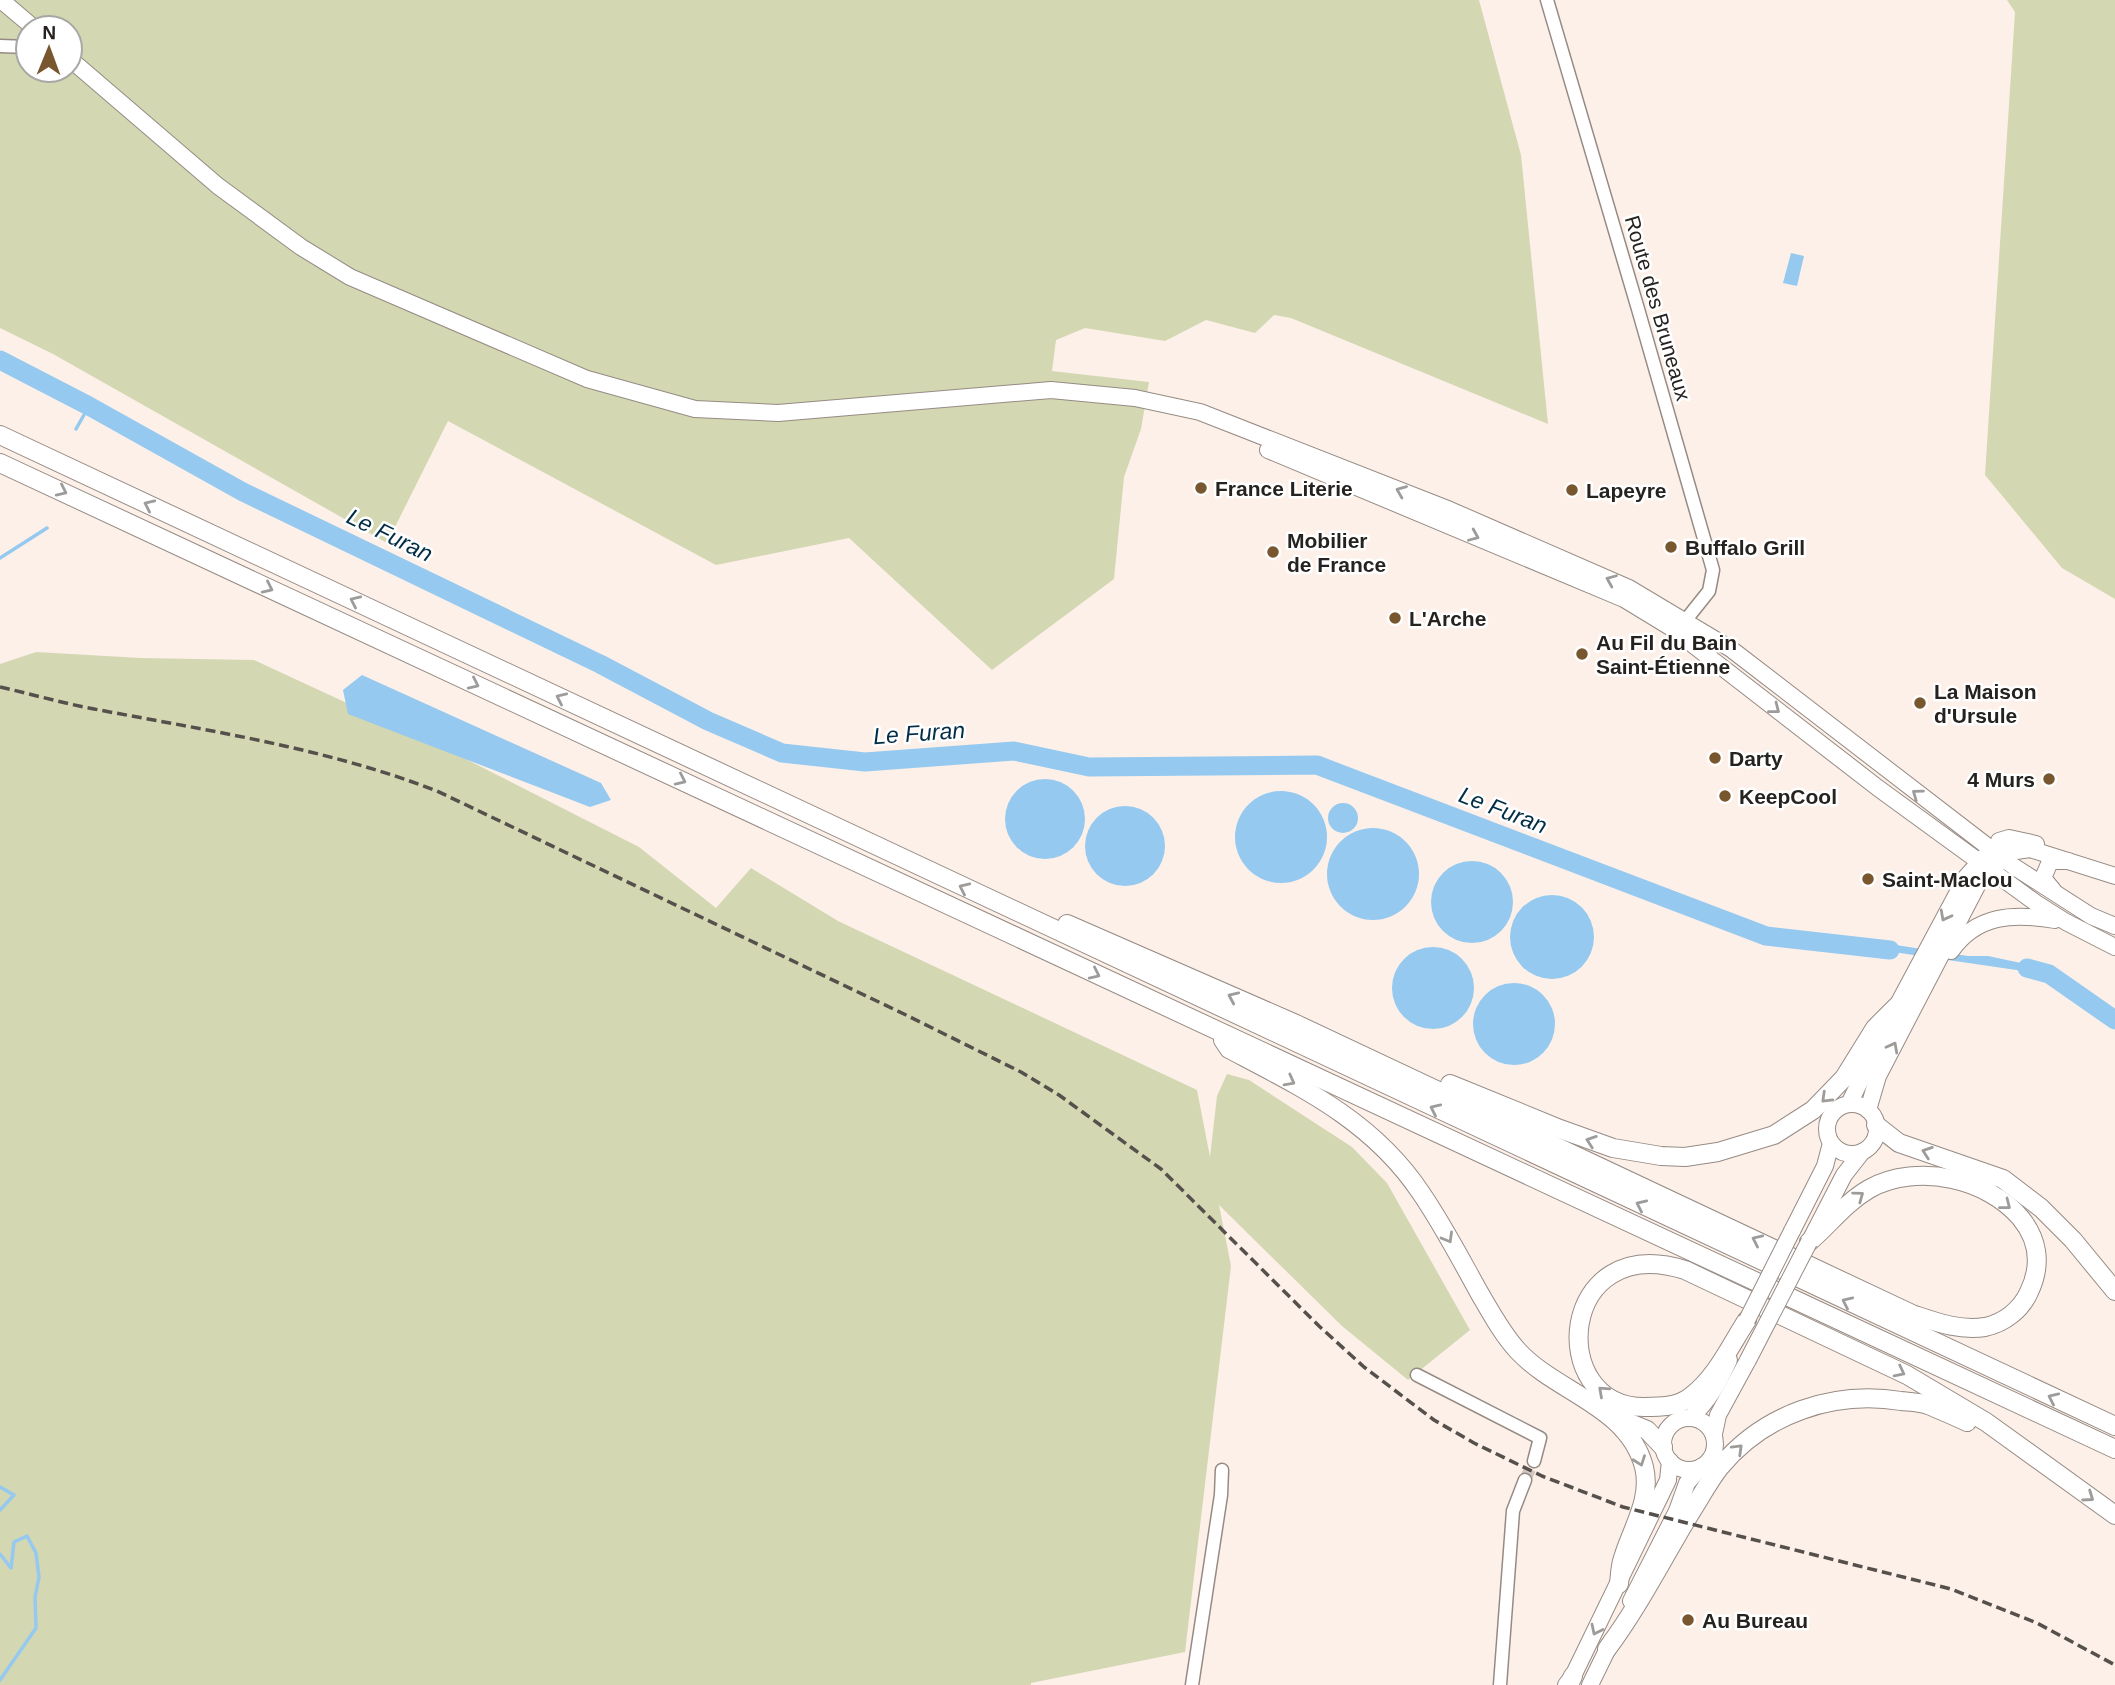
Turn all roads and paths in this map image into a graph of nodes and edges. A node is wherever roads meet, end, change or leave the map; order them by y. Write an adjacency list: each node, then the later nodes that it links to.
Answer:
1 (1, 0): 3 (main road)
2 (1546, 0): 7 (street, Route des Bruneaux)
3 (18, 14)
4 (84, 71): 7 (main road)
5 (0, 435): 15 (highway, one-way to 5)
6 (0, 463): 22 (highway, one-way to 22)
7 (1677, 624): 8 (main road); 9 (main road)
8 (1758, 670): 9 (main road); 11 (main road, one-way to 8)
9 (1747, 687): 10 (main road, one-way to 10)
10 (1936, 831): 11 (main road); 11 (main road)
11 (1989, 859): 12 (main road); 14 (main road); 16 (main road); 19 (main road); 20 (main road, one-way to 20)
12 (2074, 861): 13 (main road); 14 (main road)
13 (2115, 876)
14 (2058, 896): 17 (main road)
15 (1026, 917): 21 (highway, one-way to 15); 33 (highway, one-way to 15)
16 (2066, 922): 18 (main road); 19 (main road)
17 (2115, 926)
18 (2115, 947)
19 (1936, 964): 24 (main road, one-way to 19)
20 (1897, 1006): 21 (highway, one-way to 21); 23 (main road)
21 (1296, 1024): 27 (highway, one-way to 21)
22 (1215, 1029): 31 (highway, one-way to 31); 35 (highway)
23 (1849, 1104): 24 (main road); 25 (main road)
24 (1872, 1118): 26 (main road); 28 (highway, one-way to 24)
25 (1831, 1143): 26 (main road); 29 (main road, bridge)
26 (1862, 1152): 27 (main road)
27 (1809, 1242): 34 (main road, bridge)
28 (2115, 1291)
29 (1747, 1320): 32 (main road); 37 (highway, one-way to 37)
30 (1417, 1375): 38 (street)
31 (1612, 1416): 36 (highway); 43 (highway, one-way to 43)
32 (1690, 1418): 34 (main road); 36 (main road)
33 (2115, 1426)
34 (1714, 1434): 39 (main road)
35 (2115, 1449)
36 (1667, 1454): 39 (main road); 43 (main road)
37 (2035, 1459): 42 (highway, one-way to 42); 44 (highway, one-way to 37)
38 (1534, 1461)
39 (1701, 1467): 44 (main road)
40 (1222, 1470): 46 (street)
41 (1525, 1480): 47 (street)
42 (2115, 1515)
43 (1619, 1584): 45 (main road, one-way to 45)
44 (1607, 1649): 48 (main road)
45 (1569, 1682)
46 (1192, 1685)
47 (1500, 1685)
48 (1590, 1685)

